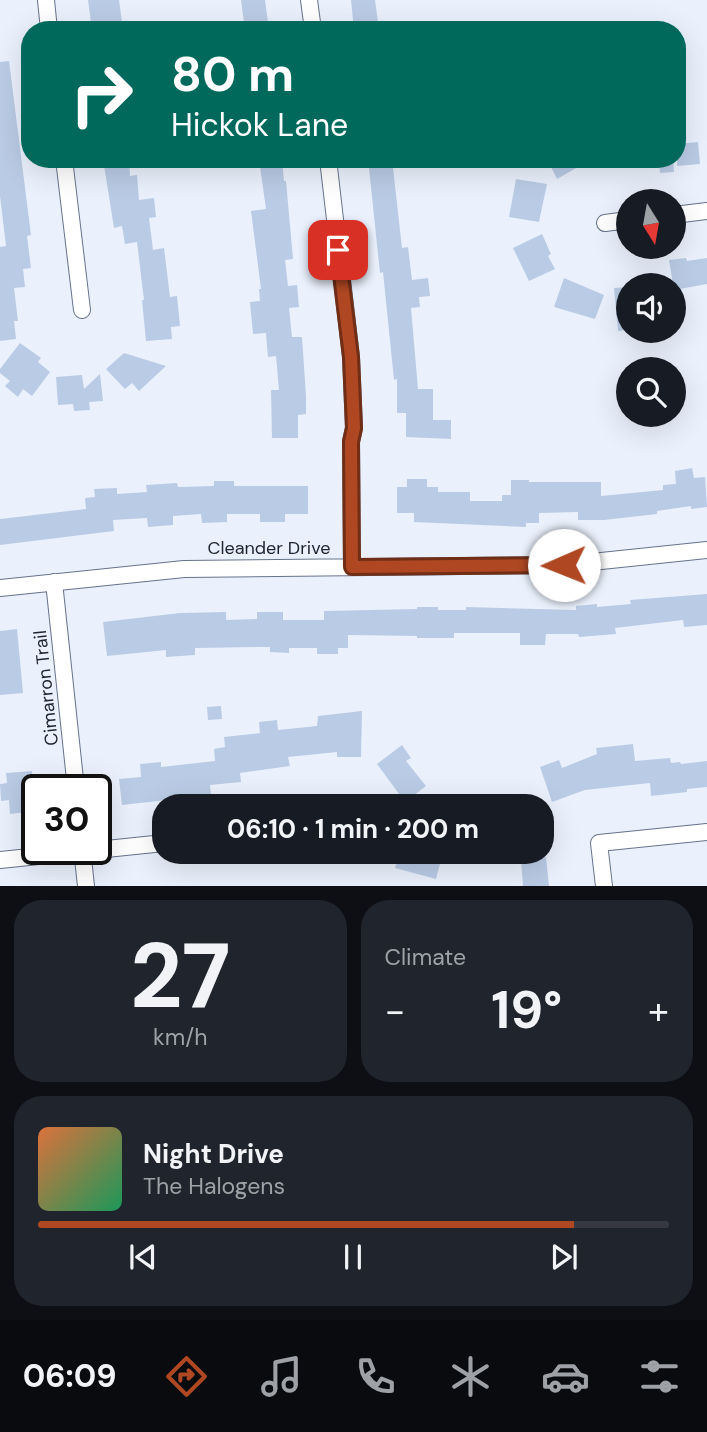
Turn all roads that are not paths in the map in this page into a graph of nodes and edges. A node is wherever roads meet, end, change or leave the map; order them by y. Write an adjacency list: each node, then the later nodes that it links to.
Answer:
1 (46, 0): 3 (street)
2 (309, 0): 4 (street)
3 (48, 21)
4 (312, 21)
5 (65, 168): 11 (street)
6 (329, 168): 13 (street)
7 (707, 211): 8 (street)
8 (686, 214)
9 (616, 222): 10 (street)
10 (605, 223)
11 (82, 310)
12 (707, 550): 13 (street, Cleander Drive)
13 (352, 567): 14 (street, Cleander Drive)
14 (54, 582): 15 (street, Cleander Drive); 16 (street, Cimarron Trail)
15 (0, 588)
16 (74, 774)
17 (707, 832): 24 (street)
18 (152, 844): 19 (street)
19 (112, 847)
20 (21, 857): 21 (street)
21 (0, 860)
22 (84, 865): 23 (street)
23 (86, 886)
24 (604, 886)

